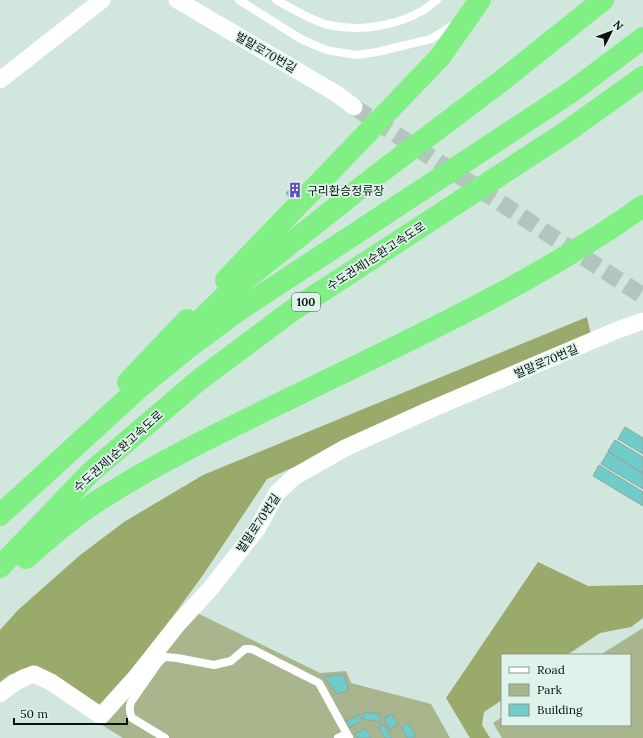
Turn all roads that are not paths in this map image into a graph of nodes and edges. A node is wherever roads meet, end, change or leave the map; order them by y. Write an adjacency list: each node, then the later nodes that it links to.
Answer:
1 (102, 0): 10 (street)
2 (177, 0): 11 (street, 벌말로70번길)
3 (239, 0): 7 (lane)
4 (276, 0): 5 (lane)
5 (437, 0)
6 (603, 0): 14 (highway)
7 (476, 6): 14 (highway)
8 (643, 38): 14 (highway, 100)
9 (643, 77): 15 (highway, 수도권제1순환고속도로 / 100)
10 (0, 80)
11 (354, 107)
12 (643, 206): 16 (highway, 수도권제1순환고속도로)
13 (643, 321): 17 (street, 벌말로70번길)
14 (3, 511)
15 (0, 567)
16 (0, 581)
17 (0, 694)
18 (348, 736): 19 (lane); 20 (lane)
19 (165, 738)
20 (338, 738)

